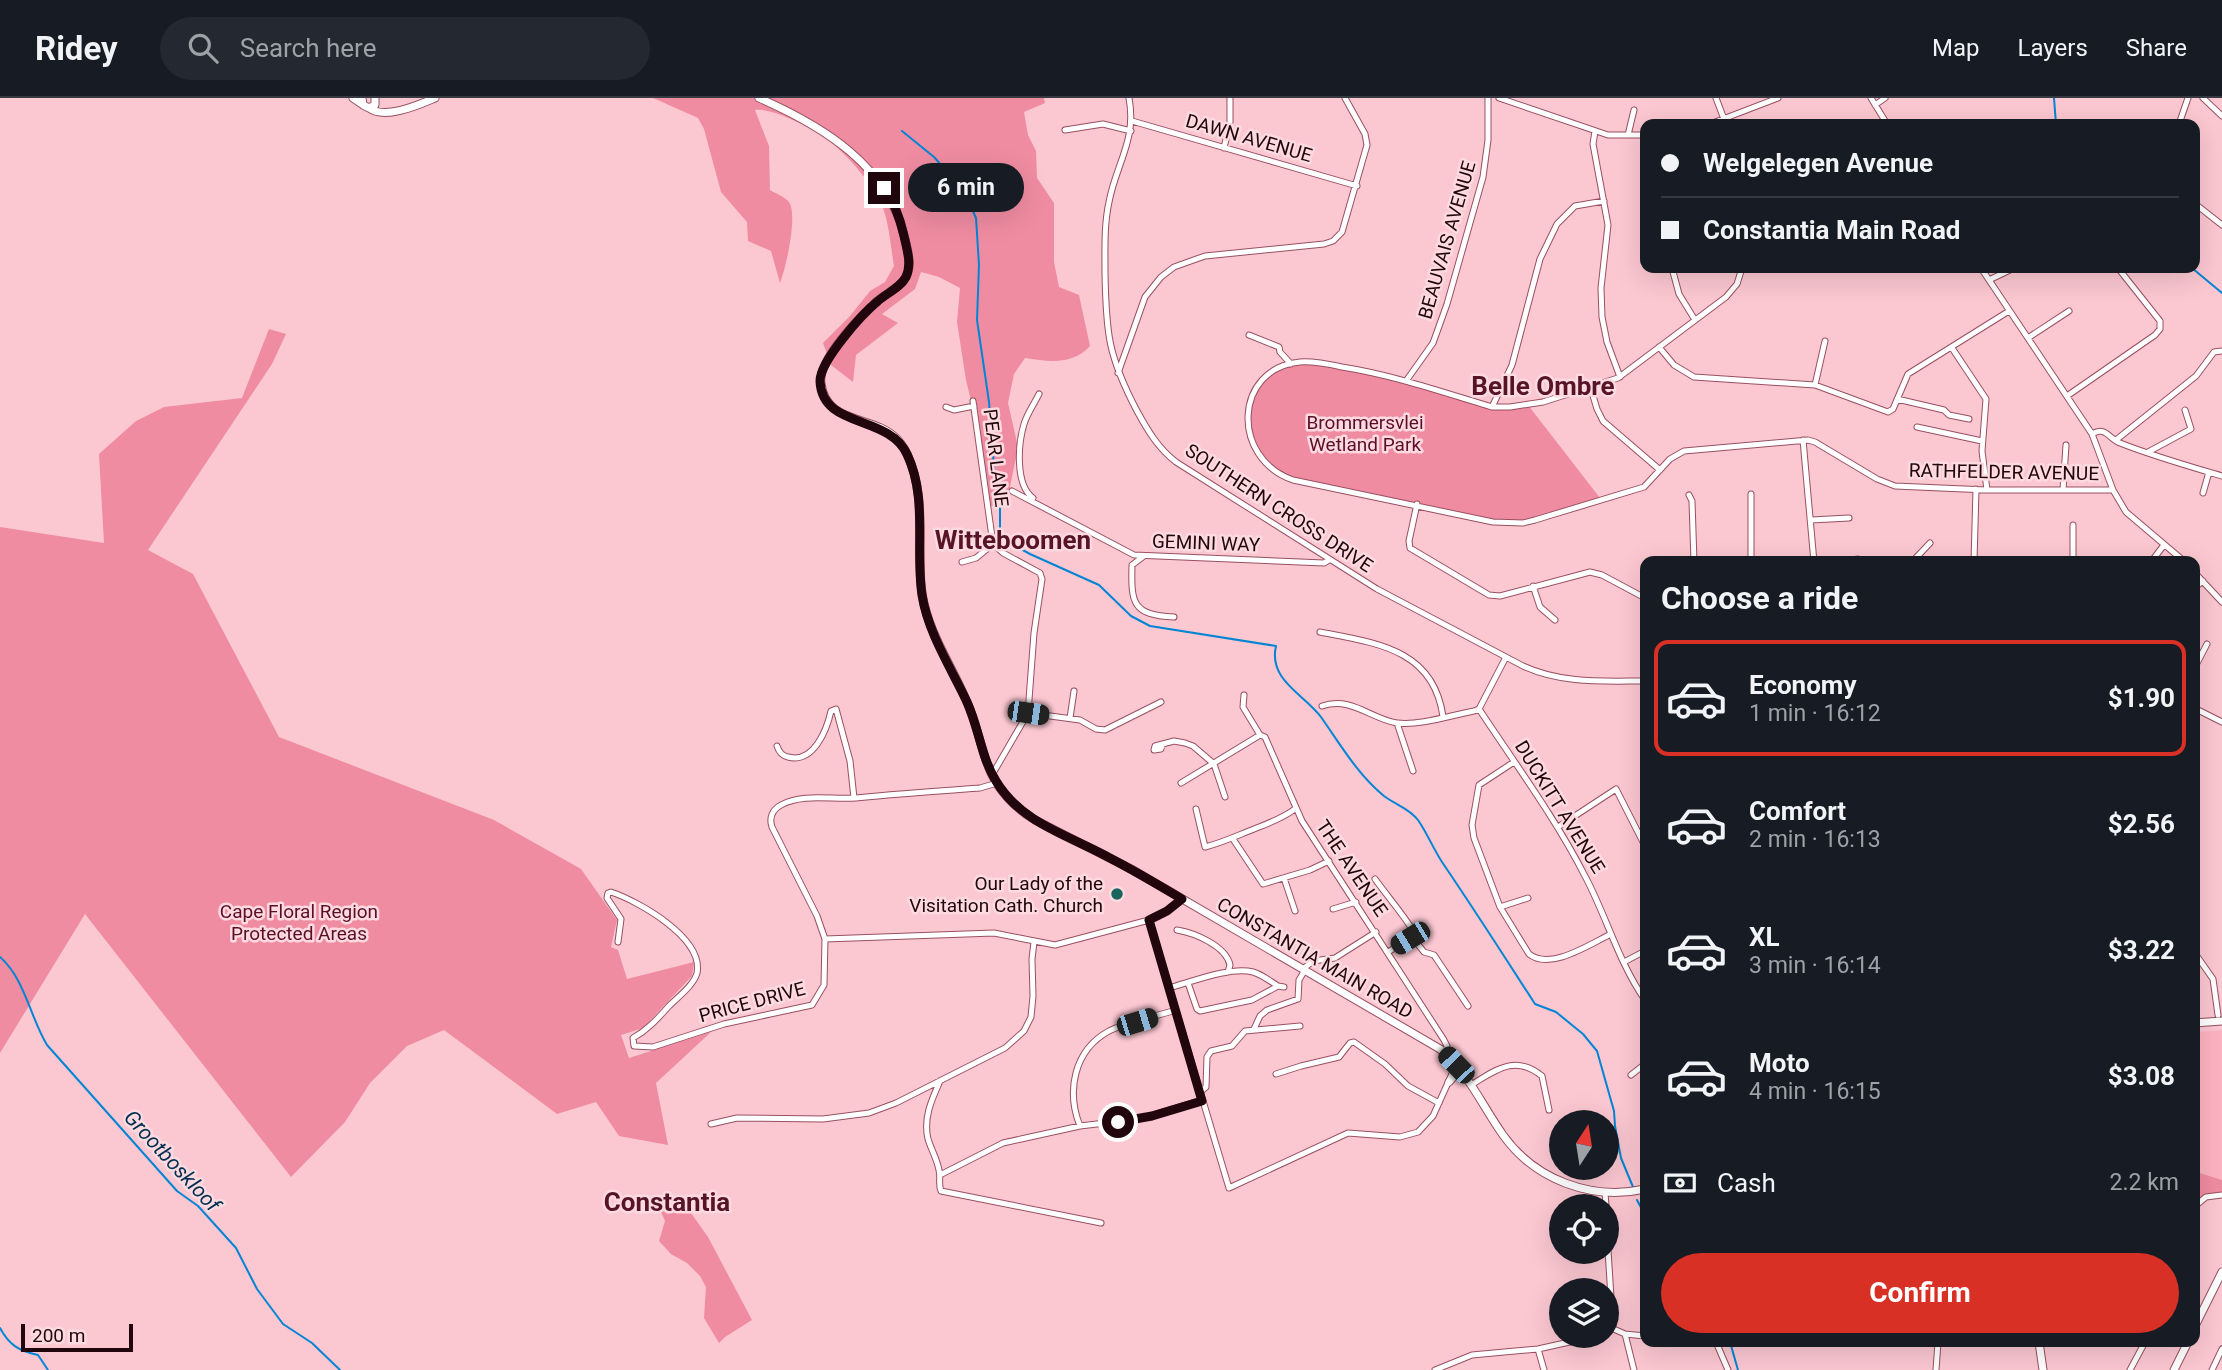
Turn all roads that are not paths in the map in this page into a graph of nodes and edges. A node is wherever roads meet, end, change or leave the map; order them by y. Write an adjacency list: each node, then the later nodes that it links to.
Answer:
1 (353, 98): 16 (main road)
2 (435, 98): 19 (main road)
3 (759, 98): 131 (main road, CONSTANTIA MAIN ROAD)
4 (1129, 98): 25 (street, SOUTHERN CROSS DRIVE)
5 (1230, 98): 31 (street)
6 (1345, 98): 32 (street)
7 (1488, 98): 54 (street, BEAUVAIS AVENUE)
8 (1499, 98): 28 (street)
9 (1716, 98): 21 (street)
10 (1778, 98): 22 (street)
11 (1871, 98): 17 (street)
12 (1885, 98): 17 (street)
13 (2188, 98): 24 (street)
14 (2203, 98): 20 (street)
15 (377, 100): 16 (main road); 19 (main road)
16 (364, 103): 19 (main road)
17 (1875, 105): 23 (street)
18 (1634, 110): 29 (street)
19 (393, 111)
20 (2222, 116)
21 (1722, 119)
22 (1728, 119)
23 (1884, 119)
24 (2181, 119)
25 (1132, 121): 27 (street, SOUTHERN CROSS DRIVE); 31 (street, DAWN AVENUE)
26 (1065, 130): 27 (street)
27 (1131, 131): 52 (street, SOUTHERN CROSS DRIVE)
28 (1595, 131): 29 (street); 33 (street)
29 (1628, 135): 30 (street)
30 (1640, 135)
31 (1224, 148): 32 (street, DAWN AVENUE)
32 (1357, 186): 52 (street)
33 (1604, 201): 53 (street); 61 (street)
34 (2200, 208): 35 (street)
35 (2222, 225)
36 (1673, 273): 44 (street)
37 (1741, 273): 44 (street)
38 (1984, 273): 41 (street)
39 (2004, 273): 41 (street)
40 (2122, 273): 58 (street)
41 (1989, 280): 42 (street)
42 (2009, 311): 46 (street); 49 (street)
43 (2069, 311): 46 (street)
44 (1695, 320): 48 (street)
45 (1249, 335): 51 (street)
46 (2028, 338): 58 (street)
47 (1825, 341): 55 (street)
48 (1659, 347): 53 (street); 55 (street)
49 (1952, 348): 59 (street); 68 (street)
50 (2222, 351): 67 (street)
51 (1291, 364): 54 (street); 82 (street, RATHFELDER AVENUE)
52 (1118, 373): 99 (street, SOUTHERN CROSS DRIVE)
53 (1620, 377): 56 (street)
54 (1406, 382): 61 (street)
55 (1815, 385): 59 (street)
56 (1591, 388): 61 (street); 71 (street)
57 (1039, 394): 85 (street)
58 (2067, 396): 65 (street)
59 (1897, 399): 63 (street)
60 (946, 407): 88 (street, PEAR LANE)
61 (1492, 407)
62 (2185, 410): 70 (street)
63 (1969, 419)
64 (1917, 427): 68 (street)
65 (2092, 434): 67 (street); 77 (street)
66 (1803, 440): 71 (street, RATHFELDER AVENUE); 74 (street, RATHFELDER AVENUE); 84 (street)
67 (2116, 440): 70 (street)
68 (1982, 441): 75 (street)
69 (2066, 445): 76 (street)
70 (2148, 452): 72 (street)
71 (1660, 470): 82 (street, RATHFELDER AVENUE)
72 (2209, 472): 73 (street); 79 (street)
73 (2222, 477)
74 (1976, 489): 75 (street, RATHFELDER AVENUE); 95 (street)
75 (1987, 490): 76 (street, RATHFELDER AVENUE)
76 (2063, 490): 77 (street, RATHFELDER AVENUE)
77 (2113, 490): 89 (street)
78 (1013, 491): 85 (street, GEMINI WAY)
79 (2203, 493)
80 (1751, 494): 92 (street)
81 (1689, 495): 91 (street)
82 (1418, 504): 104 (street)
83 (1849, 518): 84 (street)
84 (1811, 520): 93 (street)
85 (1070, 521): 90 (street, GEMINI WAY)
86 (2073, 525): 96 (street)
87 (1930, 543): 94 (street)
88 (993, 544): 100 (street); 120 (street)
89 (2164, 545): 97 (street); 98 (street)
90 (1144, 556): 99 (street, GEMINI WAY); 107 (street)
91 (1694, 556)
92 (1751, 556)
93 (1814, 556)
94 (1918, 556)
95 (1974, 556)
96 (2073, 556)
97 (2156, 556)
98 (2178, 556)
99 (1329, 560): 111 (street, SOUTHERN CROSS DRIVE)
100 (962, 562)
101 (2200, 578): 102 (street)
102 (2203, 581): 103 (street); 106 (street)
103 (2200, 583)
104 (1533, 586): 105 (street); 108 (street)
105 (1640, 595)
106 (2222, 602)
107 (1174, 617)
108 (1555, 620)
109 (1320, 632): 121 (street)
110 (2207, 644): 112 (street)
111 (1506, 657): 113 (street, SOUTHERN CROSS DRIVE); 118 (street)
112 (2200, 657)
113 (1640, 681)
114 (1074, 691): 122 (street)
115 (1244, 695): 125 (street, THE AVENUE)
116 (1161, 702): 122 (street)
117 (1322, 706): 124 (street)
118 (1479, 709): 121 (street); 128 (street, DUCKITT AVENUE)
119 (2200, 711): 123 (street)
120 (1028, 713): 122 (street); 131 (street)
121 (1443, 717): 124 (street)
122 (1070, 718)
123 (2222, 722)
124 (1397, 723): 130 (street)
125 (1259, 735): 129 (street); 137 (street, THE AVENUE)
126 (1162, 745): 129 (street)
127 (777, 746): 135 (street)
128 (1514, 762): 138 (street, DUCKITT AVENUE); 147 (street)
129 (1214, 764): 133 (street); 134 (street)
130 (1413, 771)
131 (992, 775): 132 (main road, CONSTANTIA MAIN ROAD)
132 (997, 783): 135 (street); 145 (main road, CONSTANTIA MAIN ROAD)
133 (1181, 783)
134 (1224, 797)
135 (853, 798): 155 (street)
136 (1196, 809): 140 (street)
137 (1295, 809): 140 (street); 141 (street, THE AVENUE)
138 (1558, 827): 139 (street); 153 (street, DUCKITT AVENUE)
139 (1640, 836)
140 (1233, 839): 142 (street)
141 (1329, 861): 142 (street); 146 (street, THE AVENUE)
142 (1284, 878): 149 (street)
143 (1375, 879): 154 (street)
144 (1528, 898): 147 (street)
145 (1182, 899): 150 (street); 162 (main road, CONSTANTIA MAIN ROAD)
146 (1356, 902): 148 (street); 152 (street, THE AVENUE)
147 (1500, 907): 153 (street)
148 (1333, 909)
149 (1295, 911)
150 (1149, 920): 157 (street); 167 (street)
151 (1177, 930): 163 (street)
152 (1376, 932): 158 (street, THE AVENUE); 162 (street)
153 (1611, 934): 161 (street, DUCKITT AVENUE)
154 (1412, 937): 158 (street); 169 (street)
155 (825, 939): 156 (street, PRICE DRIVE); 157 (street)
156 (618, 942)
157 (1034, 943): 181 (street)
158 (1388, 952): 175 (street, THE AVENUE)
159 (1640, 954): 161 (street)
160 (2200, 961): 165 (street)
161 (1624, 962): 168 (street, DUCKITT AVENUE)
162 (1304, 969): 174 (street); 175 (main road, CONSTANTIA MAIN ROAD)
163 (1228, 972): 166 (street); 166 (street)
164 (2220, 977): 165 (street)
165 (2213, 979): 171 (street)
166 (1188, 983): 167 (street)
167 (1169, 988): 170 (street)
168 (1640, 991)
169 (1468, 1006)
170 (1176, 1010): 184 (street); 189 (street)
171 (2220, 1018): 172 (main road)
172 (2200, 1022)
173 (1300, 1026): 174 (street)
174 (1254, 1029): 184 (street)
175 (1446, 1054): 176 (main road, CONSTANTIA MAIN ROAD)
176 (1456, 1065): 179 (main road, CONSTANTIA MAIN ROAD); 182 (street)
177 (1640, 1068): 180 (street)
178 (1276, 1074): 186 (street)
179 (1463, 1074): 182 (main road); 183 (main road, CONSTANTIA MAIN ROAD)
180 (1631, 1075)
181 (940, 1081): 188 (street); 190 (street)
182 (1449, 1082): 186 (street)
183 (1471, 1085): 187 (street); 192 (main road, CONSTANTIA MAIN ROAD)
184 (1200, 1092): 185 (street)
185 (1202, 1101): 186 (street); 189 (street)
186 (1439, 1103)
187 (1549, 1110)
188 (711, 1124)
189 (1080, 1126): 190 (street)
190 (940, 1175): 195 (street)
191 (1640, 1190): 192 (main road, CONSTANTIA MAIN ROAD)
192 (1605, 1193)
193 (2222, 1195): 194 (street)
194 (2200, 1202)
195 (1101, 1223)
196 (2222, 1272): 197 (main road)
197 (2200, 1316)
198 (1619, 1332): 199 (street)
199 (1625, 1334): 200 (street); 211 (street)
200 (1640, 1336)
201 (1549, 1347): 207 (street)
202 (1718, 1347): 212 (street)
203 (1938, 1347): 213 (street)
204 (2040, 1347): 214 (main road)
205 (2143, 1347): 215 (street)
206 (2186, 1347): 216 (main road)
207 (1538, 1349): 209 (street); 210 (street)
208 (2222, 1349): 217 (street)
209 (1435, 1370)
210 (1544, 1370)
211 (1634, 1370)
212 (1728, 1370)
213 (1936, 1370)
214 (2043, 1370)
215 (2130, 1370)
216 (2174, 1370)
217 (2212, 1370)

